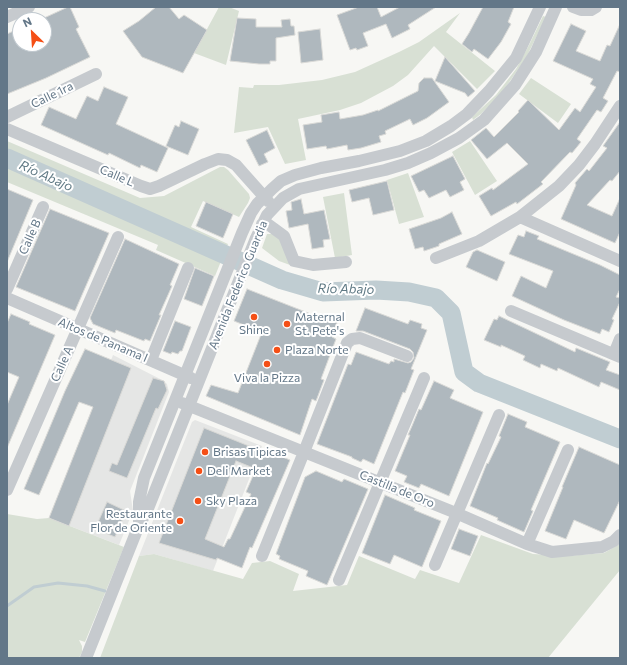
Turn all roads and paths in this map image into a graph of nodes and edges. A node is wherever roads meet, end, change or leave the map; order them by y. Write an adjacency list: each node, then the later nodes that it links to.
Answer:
1 (29, 7): 6 (street)
2 (540, 7): 11 (street, Avenida Federico Guardia)
3 (556, 7): 14 (street, Avenida Federico Guardia)
4 (573, 7): 5 (street)
5 (596, 7)
6 (7, 17)
7 (96, 74): 9 (street, Calle 1ra)
8 (620, 106): 18 (street)
9 (26, 108): 10 (street, Calle 1ra); 13 (street)
10 (7, 117)
11 (451, 126): 14 (street); 15 (street, Avenida Federico Guardia)
12 (7, 129): 13 (street, Calle L)
13 (25, 136): 15 (street, Calle L)
14 (459, 138): 17 (street, Avenida Federico Guardia)
15 (264, 196): 17 (street); 33 (street, Avenida Federico Guardia)
16 (43, 207): 25 (street, Calle B)
17 (273, 207): 19 (street, Avenida Federico Guardia)
18 (520, 217): 21 (street); 22 (street)
19 (262, 224): 23 (street); 35 (street, Avenida Federico Guardia)
20 (118, 237): 28 (street, Calle A)
21 (436, 258)
22 (620, 261)
23 (346, 262)
24 (188, 268): 32 (street)
25 (7, 289)
26 (7, 298): 28 (street, Altos de Panama I)
27 (511, 311): 31 (street)
28 (78, 329): 32 (street, Altos de Panama I); 42 (street, Calle A)
29 (620, 339): 31 (street)
30 (407, 356): 40 (street)
31 (617, 356)
32 (151, 360): 33 (street, Altos de Panama I)
33 (185, 375): 35 (street, Altos de Panama I); 36 (street, Avenida Federico Guardia)
34 (424, 378): 41 (street)
35 (199, 381): 37 (street, Avenida Federico Guardia)
36 (175, 400): 37 (street, Castilla de Oro); 44 (street, Avenida Federico Guardia)
37 (189, 406): 40 (street, Castilla de Oro); 44 (street, Avenida Federico Guardia)
38 (499, 415): 43 (street)
39 (568, 450): 46 (street)
40 (304, 452): 41 (street, Castilla de Oro); 47 (street)
41 (380, 482): 43 (street, Castilla de Oro); 49 (street)
42 (7, 490)
43 (456, 513): 46 (street, Castilla de Oro); 48 (street)
44 (139, 525): 50 (street, Avenida Federico Guardia)
45 (620, 535): 46 (street, Castilla de Oro)
46 (527, 544)
47 (262, 556)
48 (435, 565)
49 (339, 580)
50 (86, 658)

